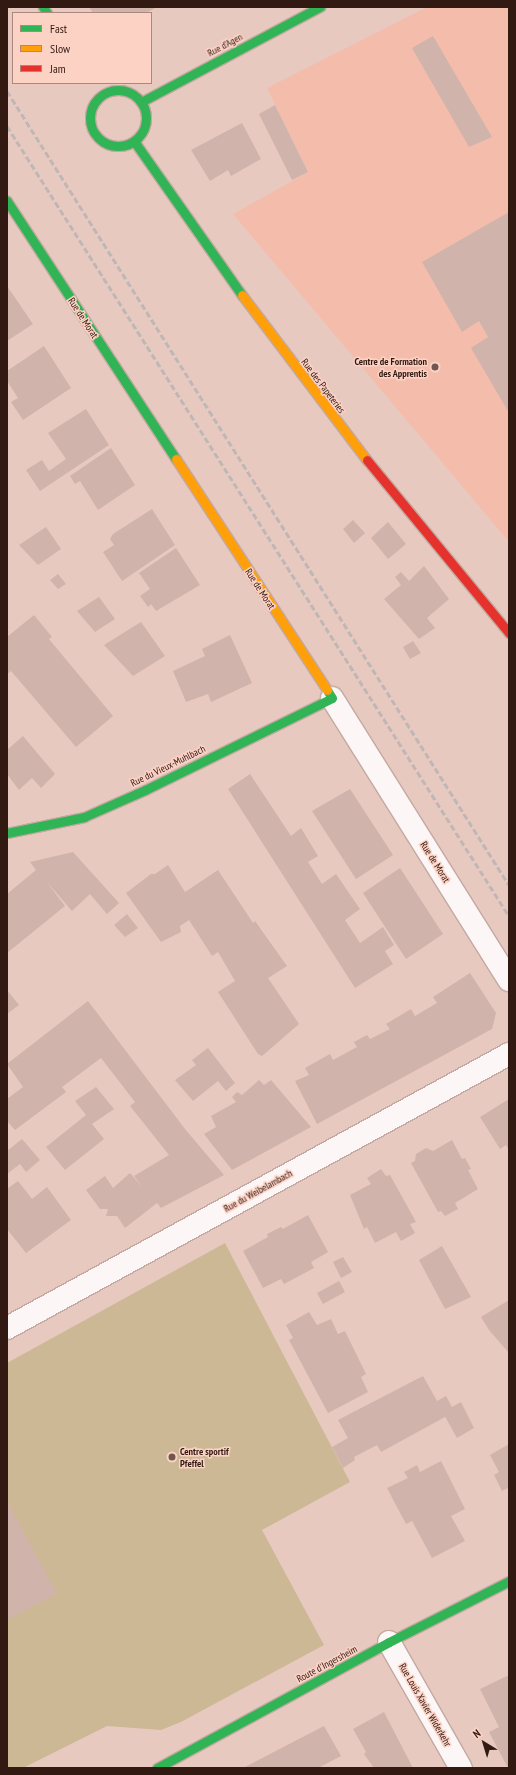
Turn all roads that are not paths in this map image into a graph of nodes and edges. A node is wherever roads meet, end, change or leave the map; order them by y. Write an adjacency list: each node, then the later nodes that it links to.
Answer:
1 (320, 7): 2 (street, Rue d'Agen)
2 (141, 102): 3 (street); 3 (street)
3 (134, 141): 5 (street, Rue des Papeteries)
4 (7, 202): 6 (street, Rue de Morat)
5 (509, 633)
6 (332, 698): 7 (street, Rue du Vieux-Muhlbach); 8 (street, Rue de Morat)
7 (7, 833)
8 (509, 980)
9 (509, 1054): 10 (street, Rue du Weibelambach)
10 (7, 1328)
11 (509, 1581): 12 (street, Route d'Ingersheim)
12 (389, 1642): 13 (street, Route d'Ingersheim); 14 (street, Rue Louis Xavier Widerkehr)
13 (157, 1768)
14 (461, 1768)

